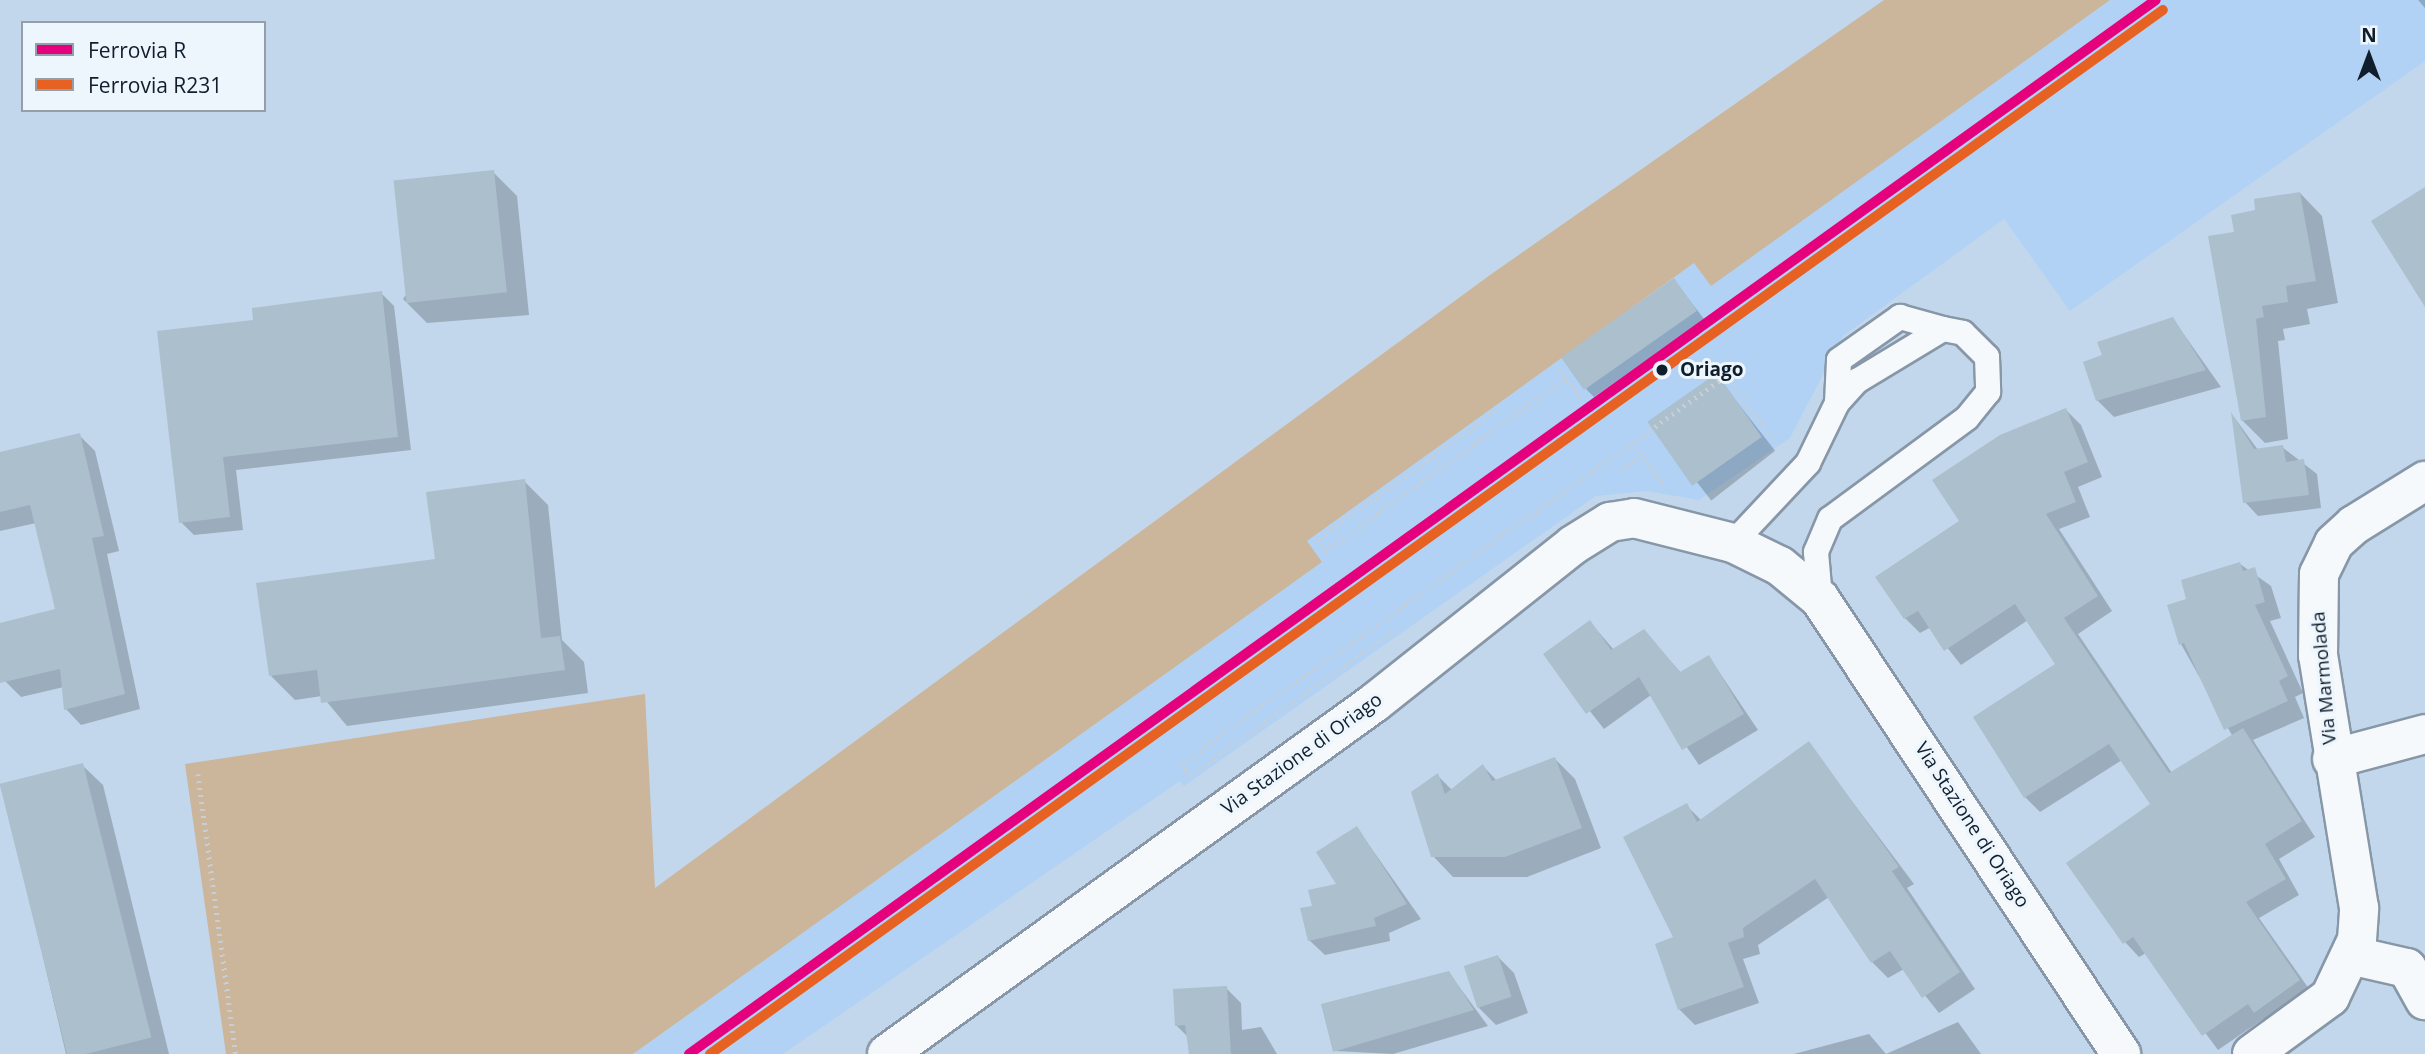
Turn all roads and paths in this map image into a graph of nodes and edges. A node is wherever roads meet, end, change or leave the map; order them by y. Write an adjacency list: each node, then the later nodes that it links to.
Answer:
1 (1559, 368): 2 (path)
2 (1566, 378): 3 (path); 4 (path)
3 (1583, 402)
4 (1497, 411)
5 (1632, 443): 6 (path); 7 (path); 13 (path)
6 (1779, 448)
7 (1641, 456): 8 (path); 10 (path)
8 (1621, 469)
9 (2425, 481): 15 (street, Via Marmolada)
10 (1673, 487)
11 (1733, 542): 12 (street, Via Stazione di Oriago); 12 (lane, Via Stazione di Oriago); 20 (street, Via Stazione di Oriago)
12 (1820, 599): 21 (street, Via Stazione di Oriago)
13 (1402, 626)
14 (2425, 734): 15 (street, Via Marmolada)
15 (2332, 759): 17 (street, Via Marmolada)
16 (198, 775): 19 (path)
17 (2354, 956): 18 (street); 22 (street, Via Marmolada)
18 (2425, 1000)
19 (236, 1054)
20 (887, 1054)
21 (2121, 1054)
22 (2252, 1054)

